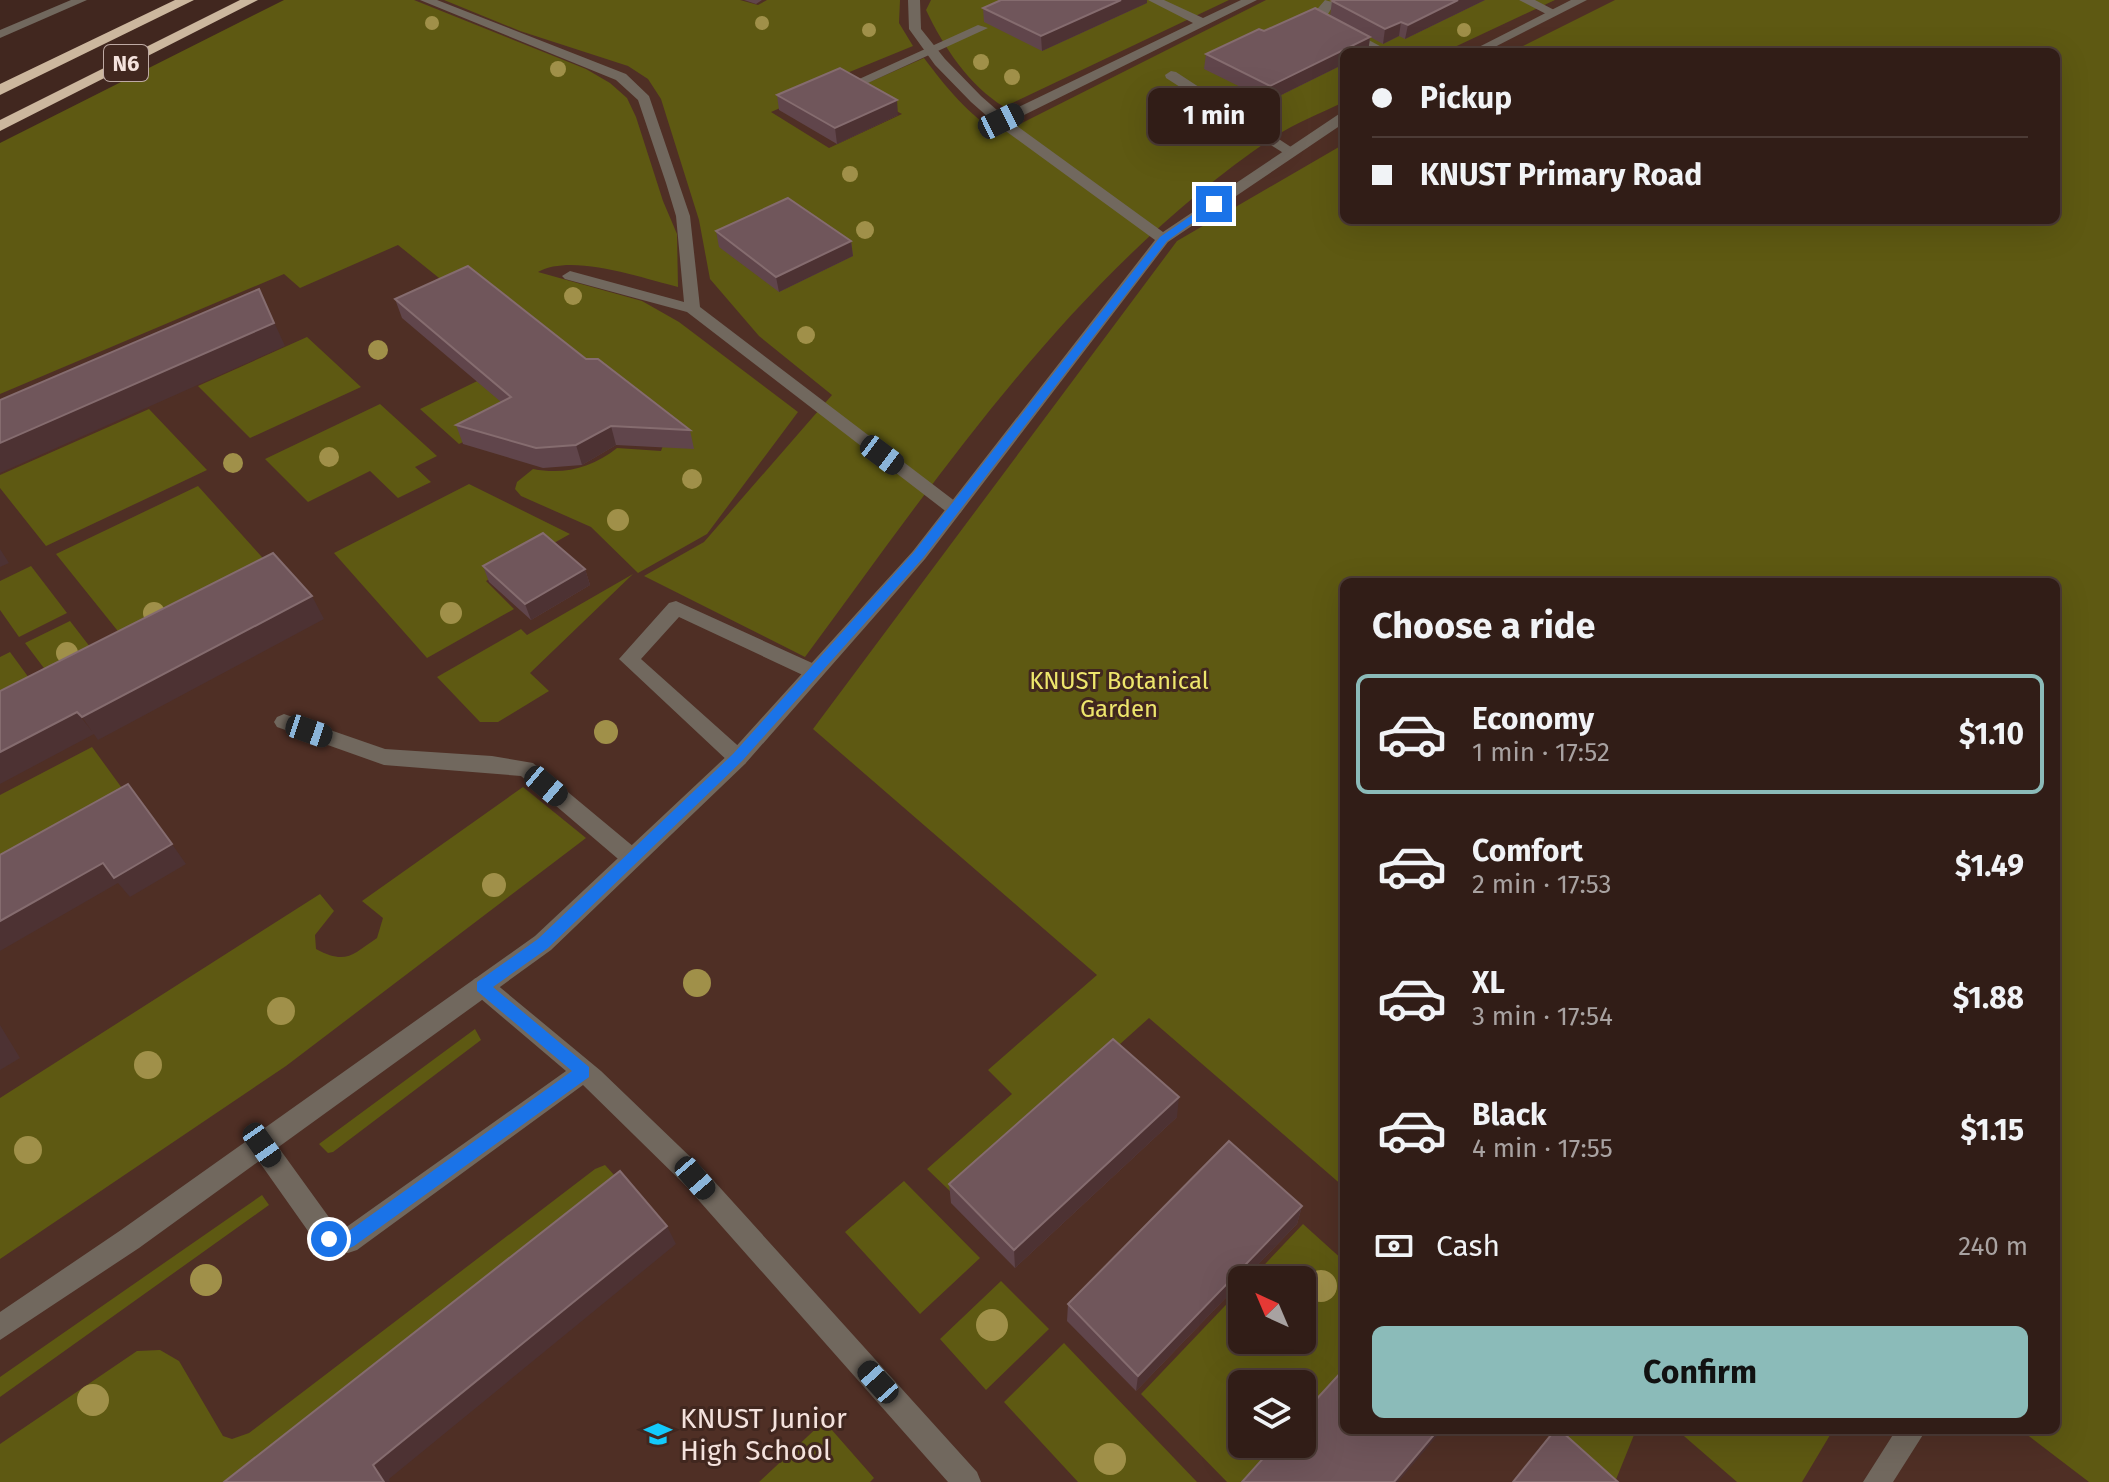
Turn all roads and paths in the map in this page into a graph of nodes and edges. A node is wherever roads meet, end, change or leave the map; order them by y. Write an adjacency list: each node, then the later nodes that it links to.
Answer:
1 (81, 0): 14 (street)
2 (187, 0): 20 (highway, N6)
3 (251, 0): 23 (highway, N6)
4 (426, 0): 27 (street)
5 (914, 0): 17 (street)
6 (1154, 0): 12 (street)
7 (1251, 0): 12 (street)
8 (1525, 0): 11 (street)
9 (1581, 0): 11 (street)
10 (1329, 3): 15 (street)
11 (1554, 13): 16 (street)
12 (1203, 23): 22 (street)
13 (982, 28): 17 (street)
14 (0, 34)
15 (1377, 48)
16 (1483, 48)
17 (931, 50): 19 (street); 22 (street)
18 (1171, 75): 24 (street)
19 (863, 80)
20 (0, 90)
21 (1340, 120): 24 (street)
22 (1001, 121): 25 (street)
23 (0, 126)
24 (1290, 151): 25 (street)
25 (1163, 239): 28 (street)
26 (570, 276): 27 (street)
27 (692, 309): 28 (street)
28 (954, 509): 29 (street)
29 (814, 672): 31 (street); 31 (street)
30 (284, 722): 32 (street)
31 (738, 758): 32 (street)
32 (632, 858): 33 (street)
33 (482, 986): 34 (street); 35 (street)
34 (583, 1072): 35 (street); 38 (street)
35 (262, 1145): 36 (street)
36 (0, 1327)
37 (1909, 1434): 39 (street)
38 (967, 1482)
39 (1877, 1482)

